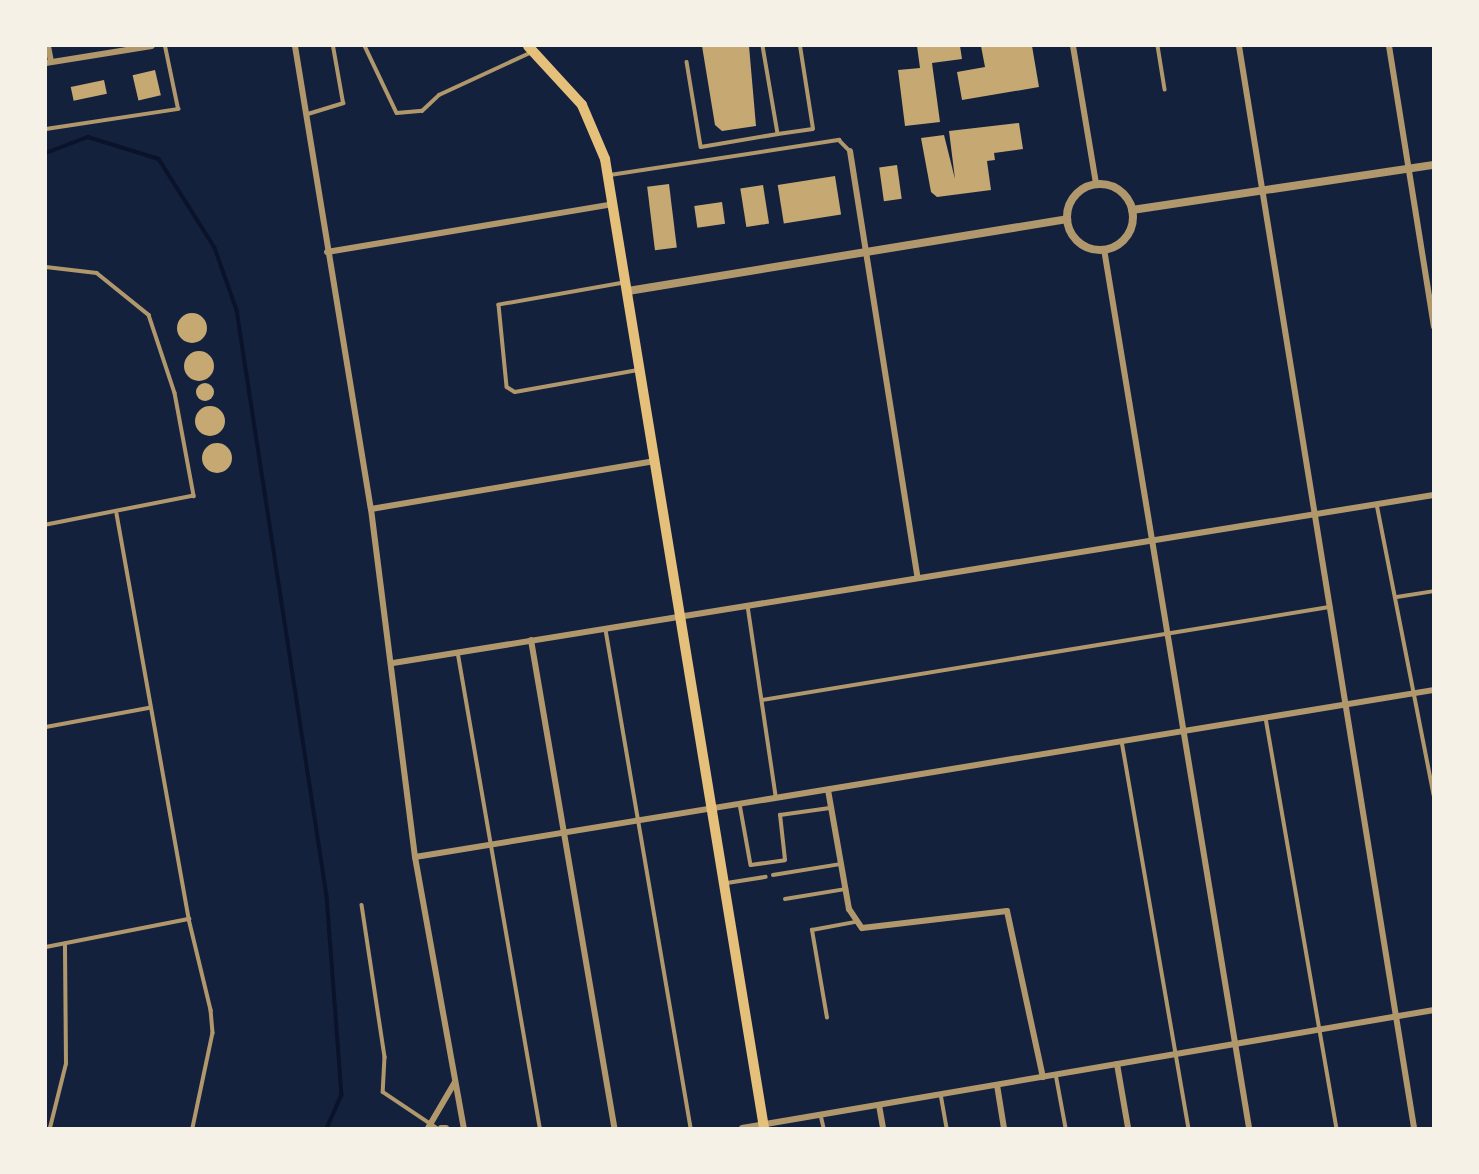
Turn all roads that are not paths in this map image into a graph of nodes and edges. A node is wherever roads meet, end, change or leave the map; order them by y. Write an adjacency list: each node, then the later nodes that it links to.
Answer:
1 (48, 46): 14 (street)
2 (152, 46): 14 (street)
3 (165, 46): 18 (lane)
4 (295, 46): 17 (street)
5 (333, 46): 17 (lane)
6 (365, 46): 13 (lane)
7 (763, 46): 19 (lane)
8 (800, 46): 19 (lane)
9 (1073, 46): 24 (street)
10 (1158, 46): 16 (lane)
11 (1239, 46): 25 (street)
12 (1389, 46): 22 (street)
13 (531, 48): 23 (main road)
14 (48, 62)
15 (687, 62): 19 (lane)
16 (1165, 89)
17 (305, 114): 30 (street)
18 (46, 129)
19 (778, 134)
20 (850, 150): 23 (lane); 31 (street)
21 (1433, 165): 22 (street)
22 (1408, 169): 25 (street); 34 (street)
23 (608, 175): 26 (main road)
24 (1096, 184): 27 (street); 28 (street)
25 (1261, 192): 27 (street); 41 (street)
26 (613, 204): 30 (street); 33 (main road)
27 (1132, 210): 29 (street)
28 (1067, 219): 29 (street); 31 (street)
29 (1104, 249): 43 (street)
30 (327, 252): 39 (street)
31 (867, 252): 33 (street); 44 (street)
32 (46, 267): 40 (lane)
33 (627, 287): 35 (main road); 35 (lane)
34 (1433, 327)
35 (641, 369): 36 (main road)
36 (657, 461): 39 (street); 49 (main road)
37 (1433, 495): 38 (street)
38 (1377, 504): 41 (street); 46 (lane)
39 (371, 509): 54 (street)
40 (117, 514): 42 (lane); 59 (lane)
41 (1313, 514): 43 (street); 48 (street)
42 (46, 525)
43 (1151, 539): 44 (street); 51 (street)
44 (917, 576): 47 (street)
45 (1433, 591): 46 (lane)
46 (1397, 597): 56 (lane)
47 (748, 604): 49 (street); 57 (lane)
48 (1330, 607): 51 (lane); 58 (street)
49 (683, 615): 50 (street); 69 (main road)
50 (605, 628): 52 (street); 70 (lane)
51 (1170, 634): 57 (lane); 62 (street)
52 (531, 640): 53 (street); 71 (street)
53 (458, 652): 54 (street); 72 (lane)
54 (394, 663): 73 (street)
55 (1433, 690): 56 (street)
56 (1415, 693): 58 (street); 65 (lane)
57 (762, 699): 66 (lane)
58 (1347, 704): 60 (street); 86 (street)
59 (149, 708): 61 (lane); 81 (lane)
60 (1266, 718): 62 (street); 88 (lane)
61 (46, 727)
62 (1184, 731): 63 (street); 89 (street)
63 (1122, 741): 64 (street); 90 (lane)
64 (828, 790): 66 (street); 68 (street)
65 (1433, 794)
66 (777, 798): 67 (street)
67 (740, 804): 68 (lane); 69 (street)
68 (831, 808): 74 (street)
69 (710, 809): 70 (street); 77 (main road)
70 (636, 821): 71 (street); 107 (lane)
71 (561, 834): 72 (street); 106 (street)
72 (493, 845): 73 (street); 105 (lane)
73 (415, 857): 94 (street)
74 (841, 864): 75 (lane); 78 (street)
75 (773, 875)
76 (766, 877): 77 (lane)
77 (723, 884): 100 (main road)
78 (846, 889): 79 (lane); 82 (street)
79 (785, 899)
80 (362, 905): 99 (lane)
81 (189, 919): 83 (lane); 102 (lane)
82 (855, 922): 87 (lane); 93 (street)
83 (65, 944): 84 (lane); 101 (lane)
84 (46, 947)
85 (1433, 1010): 86 (street)
86 (1396, 1016): 88 (street); 118 (street)
87 (827, 1018)
88 (1318, 1030): 89 (street); 117 (lane)
89 (1235, 1044): 90 (street); 116 (street)
90 (1176, 1054): 91 (street); 115 (lane)
91 (1117, 1064): 92 (street); 114 (street)
92 (1056, 1074): 93 (street); 113 (lane)
93 (1042, 1077): 95 (street)
94 (455, 1081): 99 (street); 104 (street)
95 (997, 1085): 96 (street); 112 (street)
96 (941, 1094): 97 (street); 111 (lane)
97 (879, 1105): 98 (street); 110 (street)
98 (821, 1115): 100 (street); 109 (lane)
99 (429, 1126): 103 (lane)
100 (764, 1127): 108 (street)
101 (50, 1129)
102 (193, 1129)
103 (441, 1129)
104 (464, 1129)
105 (540, 1129)
106 (614, 1129)
107 (691, 1129)
108 (742, 1129)
109 (824, 1129)
110 (883, 1129)
111 (947, 1129)
112 (1004, 1129)
113 (1066, 1129)
114 (1128, 1129)
115 (1189, 1129)
116 (1249, 1129)
117 (1336, 1129)
118 (1414, 1129)

